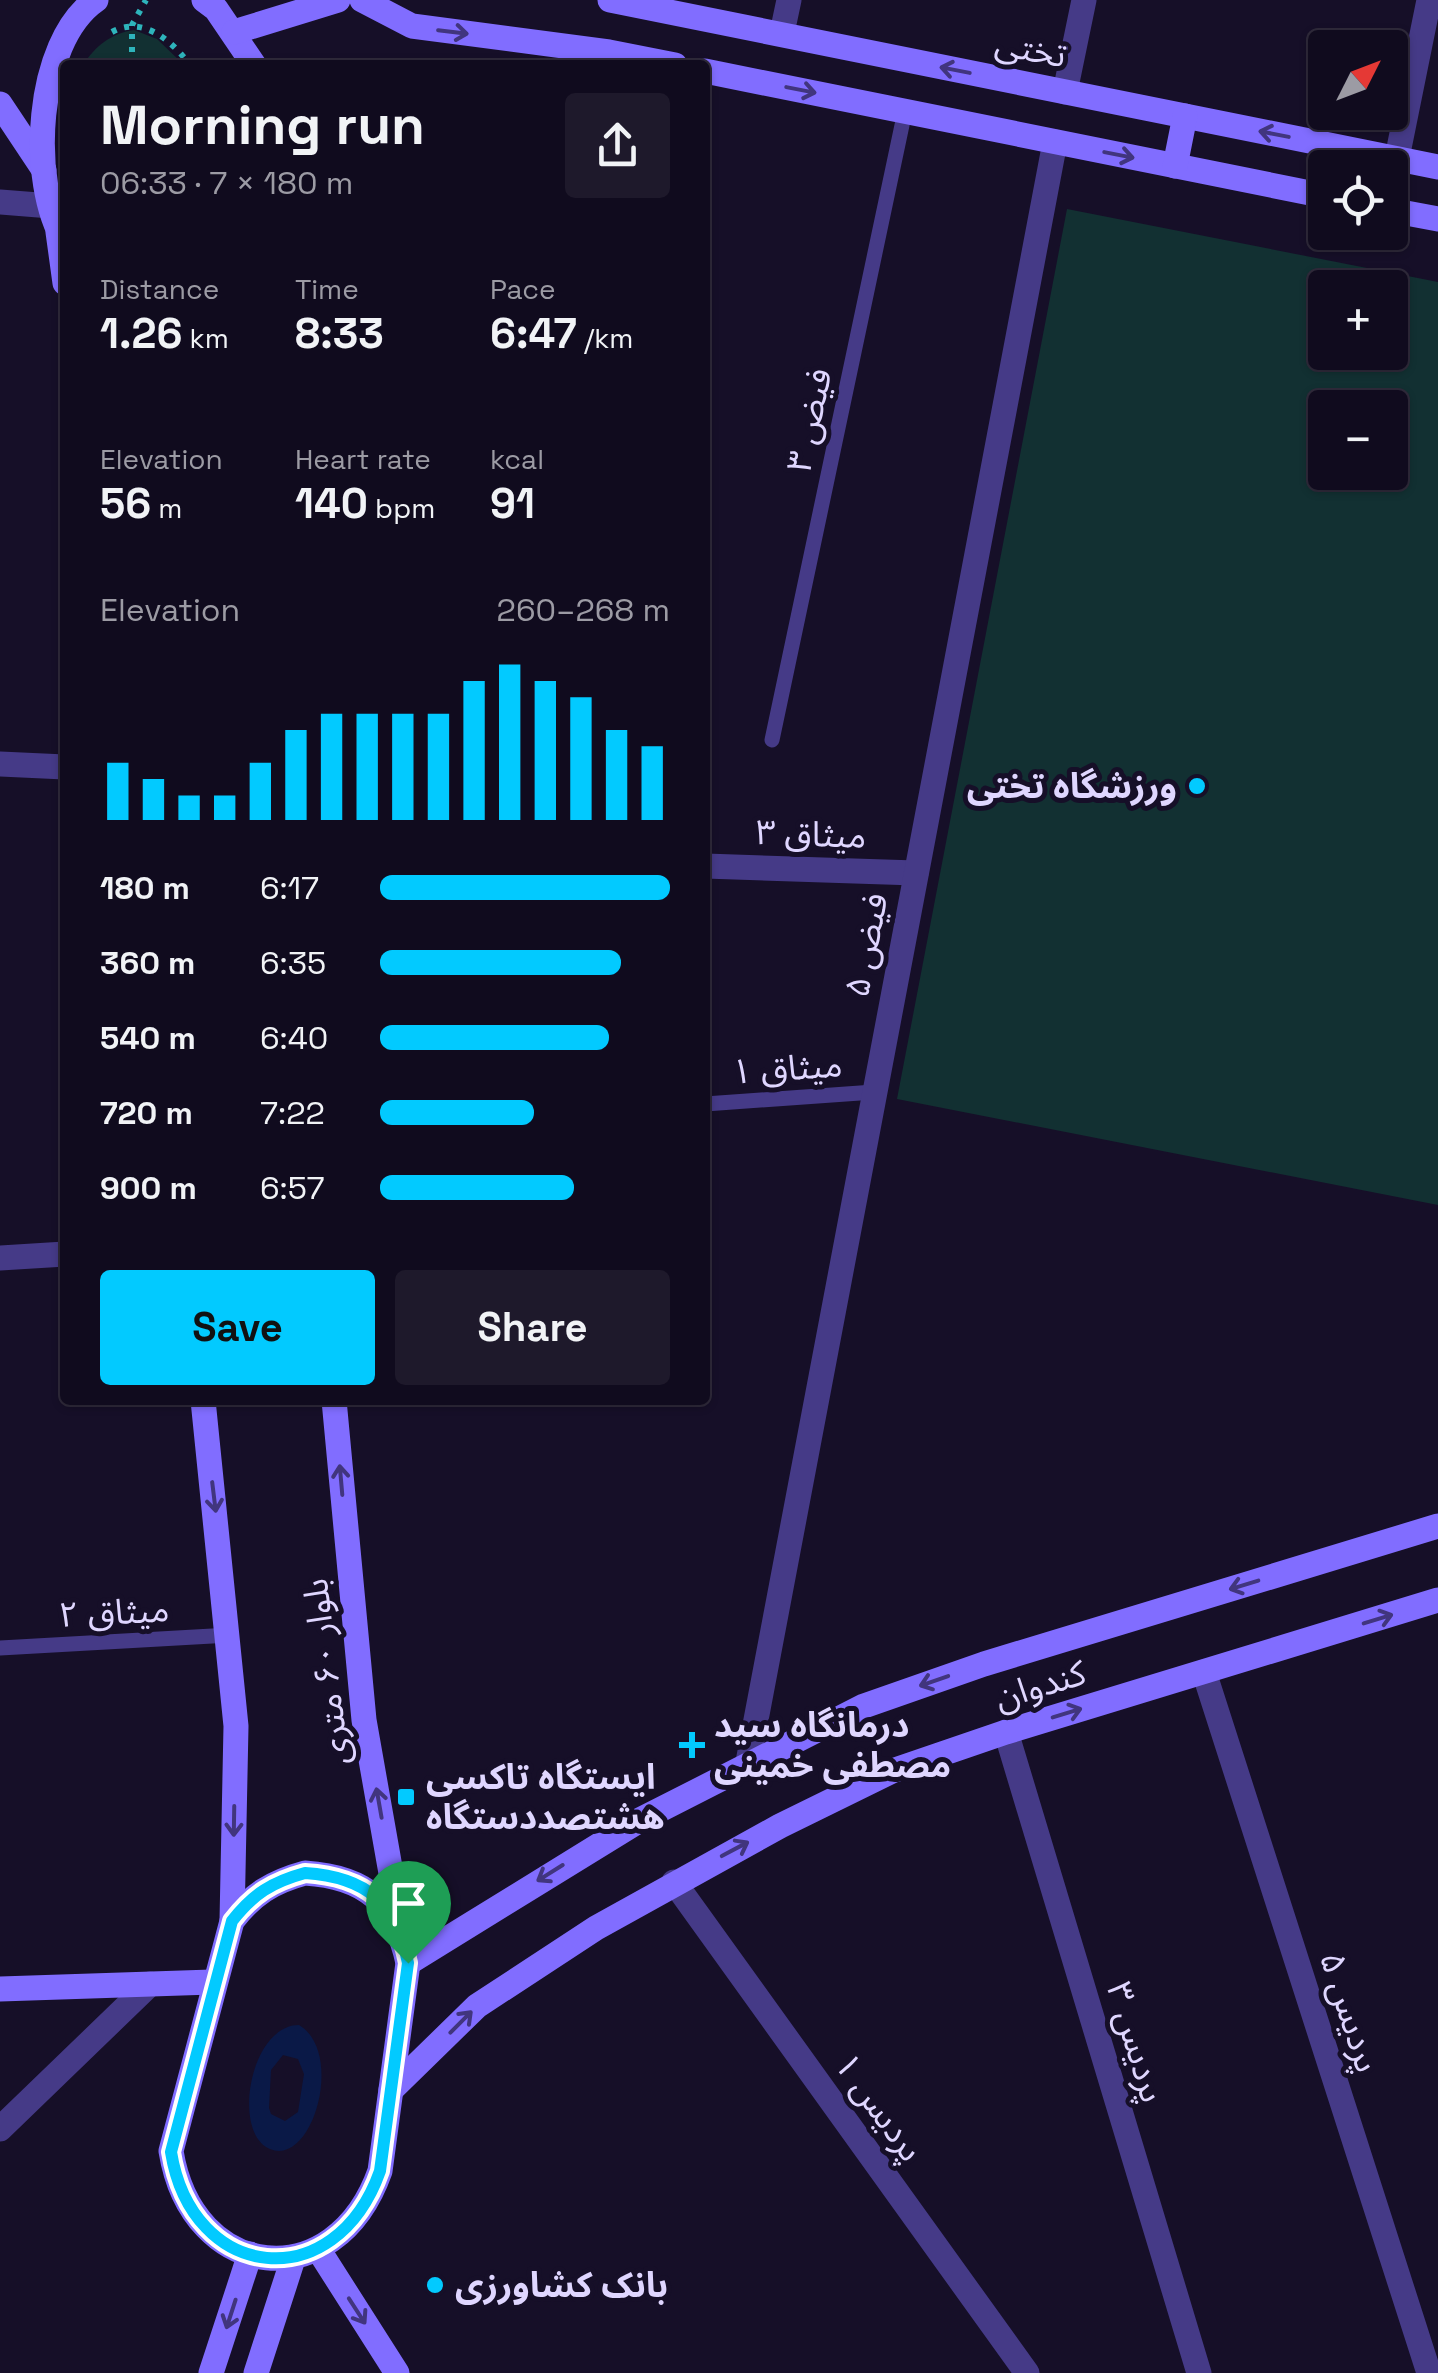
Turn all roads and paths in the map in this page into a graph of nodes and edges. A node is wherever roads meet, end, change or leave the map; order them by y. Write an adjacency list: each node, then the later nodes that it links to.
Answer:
1 (146, 0): 10 (path)
2 (338, 0): 11 (main road)
3 (362, 0): 14 (main road, one-way to 14)
4 (610, 0): 12 (main road, تختی)
5 (789, 0): 12 (street)
6 (1084, 0): 19 (street)
7 (1429, 0): 25 (street)
8 (83, 3): 29 (main road)
9 (213, 3): 11 (main road)
10 (132, 25): 13 (path); 15 (path); 16 (path)
11 (234, 32): 17 (main road)
12 (782, 34): 19 (main road, تختی, one-way to 12)
13 (99, 40)
14 (608, 58)
15 (132, 60)
16 (185, 60)
17 (251, 60)
18 (710, 72): 21 (main road, one-way to 21)
19 (1065, 92): 22 (main road, تختی)
20 (0, 104): 29 (main road)
21 (905, 111): 23 (main road); 36 (lane, فیض ۳)
22 (1185, 116): 24 (main road, تختی, one-way to 22); 27 (main road)
23 (1055, 142): 27 (main road, one-way to 27); 40 (street, فیض ۵)
24 (1357, 150)
25 (1399, 150)
26 (1408, 160): 28 (main road, تختی)
27 (1176, 166): 30 (main road)
28 (1438, 167)
29 (44, 170): 32 (main road)
30 (1308, 193)
31 (0, 202): 32 (street)
32 (51, 206): 35 (main road)
33 (1408, 213): 34 (main road)
34 (1438, 219)
35 (60, 231)
36 (772, 740)
37 (0, 764): 38 (street)
38 (60, 766)
39 (710, 866): 40 (street, میثاق ۳)
40 (916, 872): 41 (street, فیض ۵)
41 (874, 1092): 42 (lane, میثاق ۱); 53 (street, فیض ۵)
42 (710, 1104)
43 (60, 1254): 44 (street)
44 (0, 1258)
45 (203, 1405): 49 (main road, one-way to 49)
46 (334, 1405): 56 (main road, بلوار ۶۰ متری, one-way to 46)
47 (1438, 1526): 53 (main road, کندوان, one-way to 53)
48 (1438, 1600): 51 (main road, کندوان, one-way to 48)
49 (230, 1636): 50 (lane, میثاق ۲); 55 (main road, one-way to 55)
50 (0, 1648)
51 (1204, 1672): 52 (main road, کندوان, one-way to 51); 71 (street, پردیس ۵)
52 (1006, 1732): 54 (main road, کندوان, one-way to 52); 70 (street, پردیس ۳)
53 (748, 1762): 57 (main road, کندوان, one-way to 57)
54 (674, 1882): 61 (main road, کندوان, one-way to 54); 69 (street, پردیس ۱)
55 (232, 1921): 56 (main road); 58 (main road)
56 (402, 1934): 57 (main road, بلوار ۶۰ متری)
57 (408, 1963): 61 (main road, بلوار ۶۰ متری)
58 (212, 1982): 59 (main road); 64 (main road)
59 (150, 1984): 60 (main road); 62 (street)
60 (0, 1989)
61 (391, 2090): 63 (main road, بلوار ۶۰ متری)
62 (0, 2129)
63 (318, 2249): 65 (main road, بلوار ۶۰ متری); 68 (main road, one-way to 68)
64 (250, 2254): 65 (main road); 66 (main road, one-way to 66)
65 (293, 2258): 67 (main road)
66 (211, 2373)
67 (256, 2373)
68 (397, 2373)
69 (1026, 2373)
70 (1199, 2373)
71 (1429, 2373)

